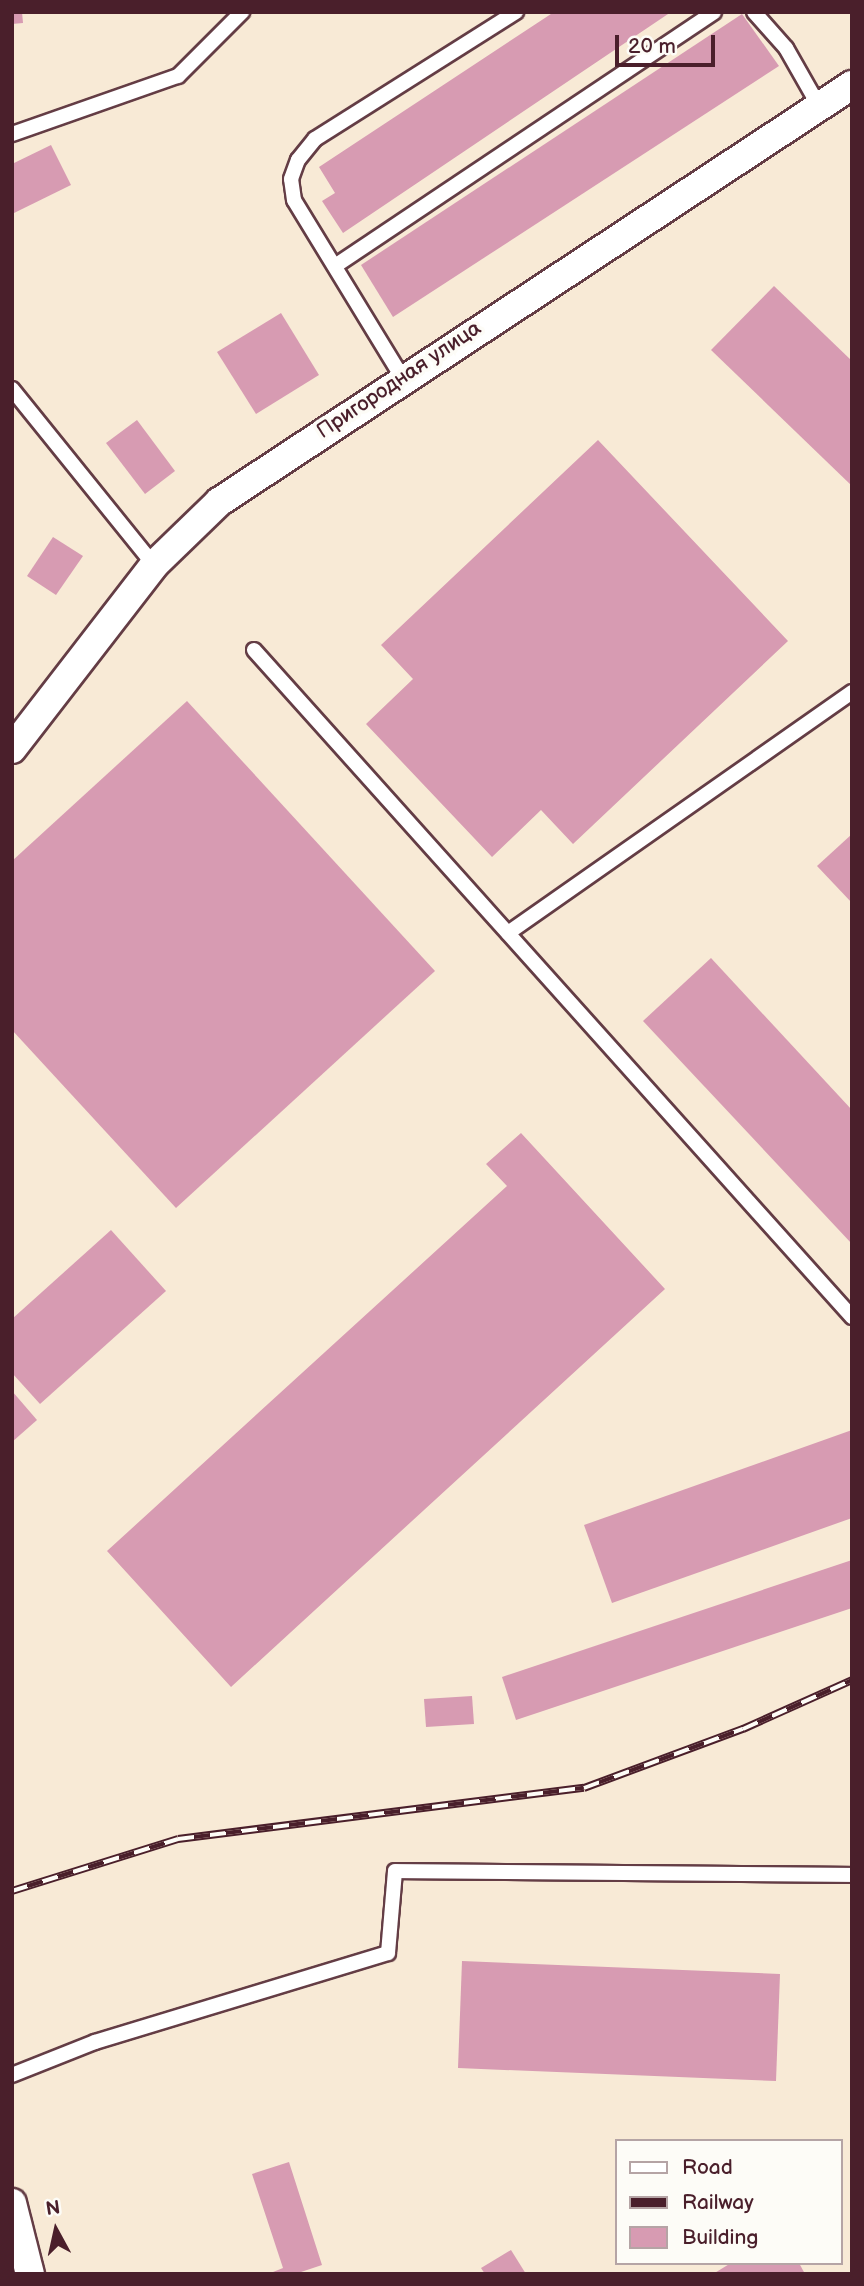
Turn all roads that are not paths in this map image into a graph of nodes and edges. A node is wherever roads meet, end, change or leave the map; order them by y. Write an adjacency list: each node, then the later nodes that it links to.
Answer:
1 (242, 12): 7 (lane)
2 (516, 12): 8 (lane)
3 (715, 12): 8 (lane)
4 (754, 12): 6 (lane)
5 (852, 85): 6 (street, Пригородная улица)
6 (819, 106): 9 (street, Пригородная улица)
7 (12, 134)
8 (335, 265): 9 (lane)
9 (402, 377): 11 (street, Пригородная улица)
10 (12, 389): 11 (lane)
11 (154, 565): 14 (street, Пригородная улица)
12 (254, 650): 15 (lane)
13 (852, 692): 15 (lane)
14 (12, 749)
15 (508, 933): 16 (lane)
16 (852, 1317)
17 (852, 1875): 18 (lane)
18 (12, 2075)
19 (12, 2203): 20 (street)
20 (30, 2274)

